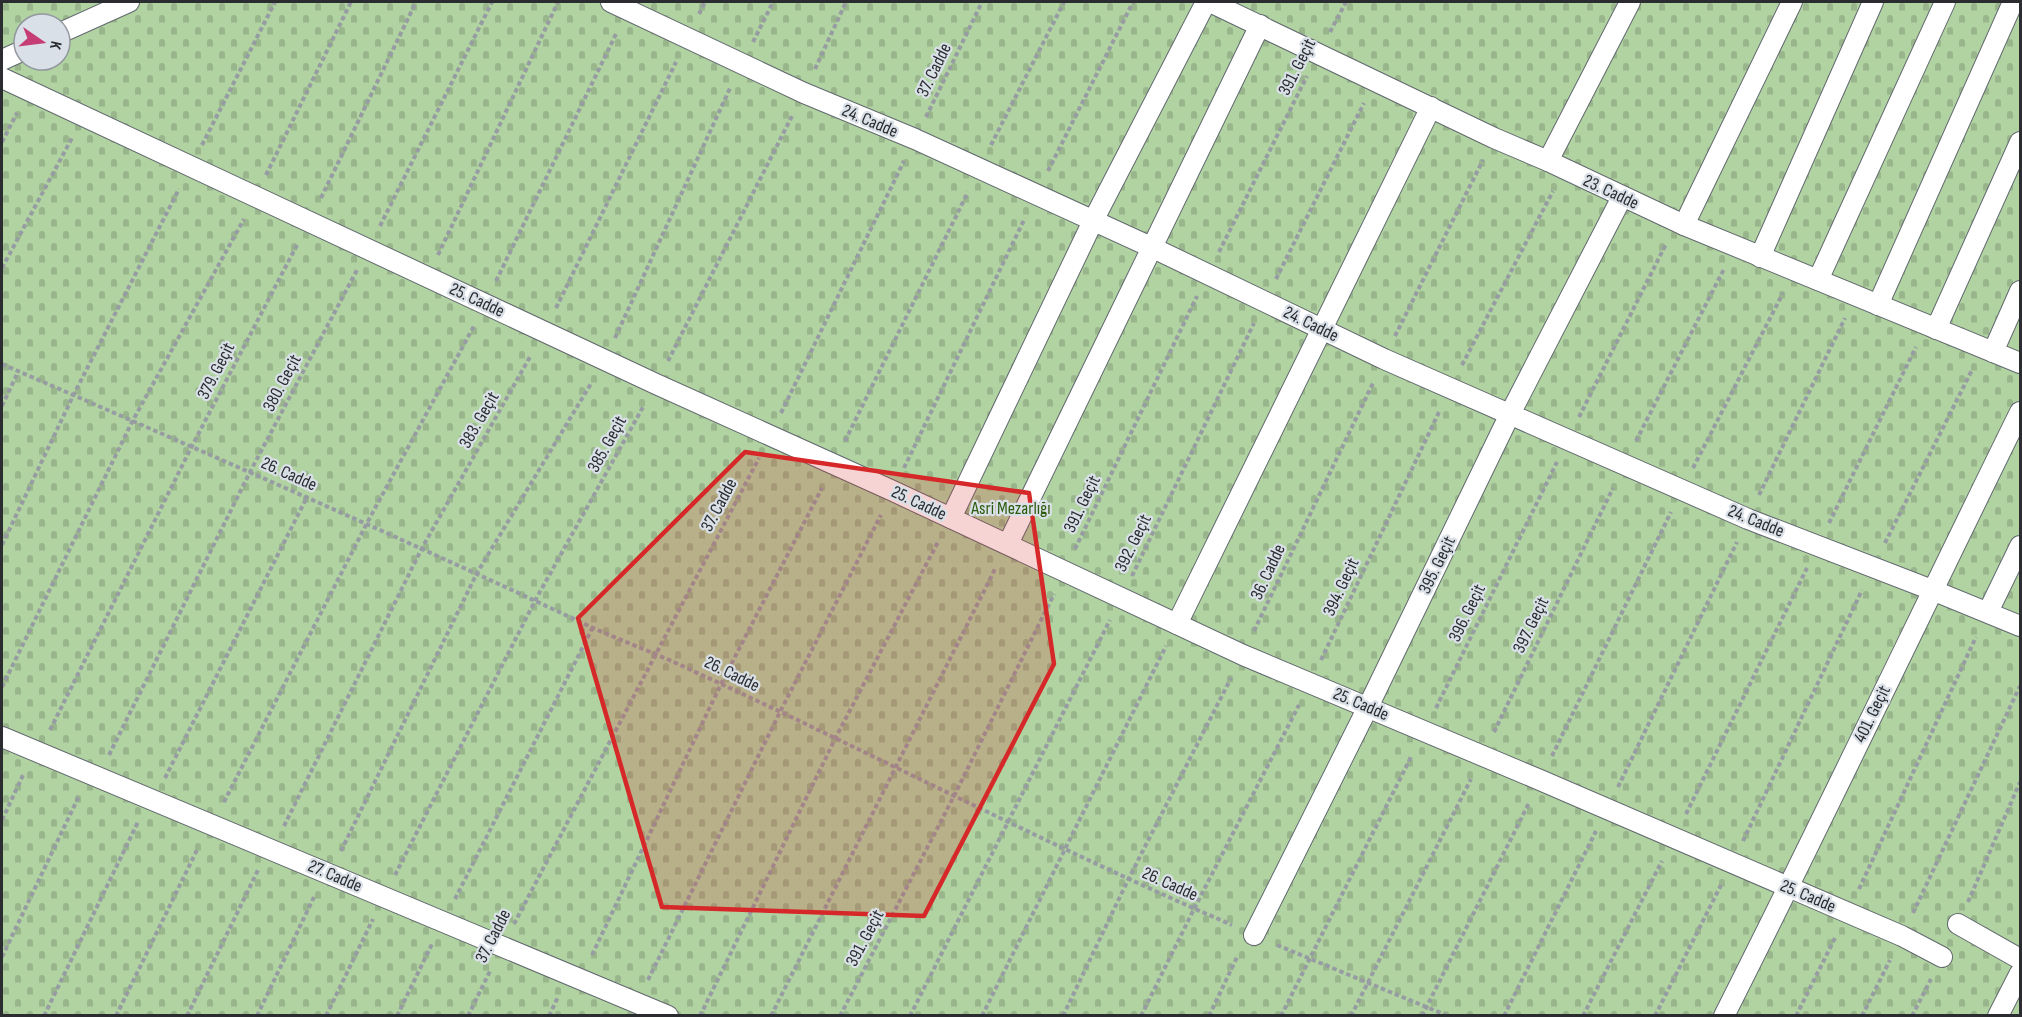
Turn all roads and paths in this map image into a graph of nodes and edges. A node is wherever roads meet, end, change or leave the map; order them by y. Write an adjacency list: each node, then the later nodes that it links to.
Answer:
1 (129, 2): 21 (lane)
2 (275, 2): 36 (path)
3 (351, 2): 37 (path)
4 (416, 2): 40 (path, 379. Geçit)
5 (492, 2): 44 (path, 380. Geçit)
6 (558, 2): 49 (path)
7 (705, 2): 22 (path, 383. Geçit)
8 (772, 2): 24 (path)
9 (846, 2): 28 (path, 385. Geçit)
10 (982, 2): 32 (path, 37. Cadde)
11 (1206, 2): 39 (lane)
12 (1210, 2): 20 (lane, 23. Cadde)
13 (1346, 2): 23 (path, 391. Geçit)
14 (1630, 2): 35 (lane)
15 (1792, 2): 41 (lane)
16 (1873, 2): 45 (lane)
17 (1945, 2): 50 (lane)
18 (2013, 2): 55 (lane)
19 (620, 5): 22 (lane, 24. Cadde); 54 (path)
20 (1260, 25): 23 (lane, 23. Cadde); 42 (lane)
21 (72, 28)
22 (688, 38): 24 (lane, 24. Cadde); 58 (path, 383. Geçit)
23 (1319, 53): 26 (lane, 23. Cadde); 48 (path, 391. Geçit)
24 (742, 63): 28 (lane, 24. Cadde); 61 (path)
25 (2, 78): 27 (lane, 25. Cadde)
26 (1376, 81): 29 (lane, 23. Cadde); 53 (path, 392. Geçit)
27 (29, 91): 30 (lane, 25. Cadde); 33 (path)
28 (804, 93): 32 (lane, 24. Cadde); 65 (path, 385. Geçit)
29 (1431, 108): 31 (lane, 23. Cadde); 57 (lane)
30 (84, 117): 36 (lane, 25. Cadde); 46 (path)
31 (1494, 138): 35 (lane, 23. Cadde); 60 (path, 36. Cadde)
32 (915, 139): 39 (lane, 24. Cadde); 72 (path, 37. Cadde)
33 (2, 142)
34 (2020, 142): 56 (lane)
35 (1556, 165): 38 (lane, 23. Cadde); 66 (path, 394. Geçit)
36 (191, 167): 37 (lane, 25. Cadde); 67 (path)
37 (256, 197): 40 (lane, 25. Cadde); 71 (path)
38 (1622, 197): 41 (lane, 23. Cadde); 70 (lane, 395. Geçit)
39 (1093, 221): 42 (lane, 24. Cadde); 79 (lane)
40 (309, 222): 44 (lane, 25. Cadde); 74 (path, 379. Geçit)
41 (1680, 224): 43 (lane, 23. Cadde); 73 (path, 396. Geçit)
42 (1151, 247): 48 (lane, 24. Cadde); 82 (lane)
43 (1736, 247): 45 (lane, 23. Cadde); 75 (path, 397. Geçit)
44 (368, 249): 49 (lane, 25. Cadde); 76 (path, 380. Geçit)
45 (1760, 257): 47 (lane, 23. Cadde)
46 (2, 268)
47 (1794, 271): 50 (lane, 23. Cadde); 77 (path)
48 (1208, 274): 53 (lane, 24. Cadde); 88 (path, 391. Geçit)
49 (427, 277): 54 (lane, 25. Cadde)
50 (1818, 280): 52 (lane, 23. Cadde)
51 (2020, 291): 59 (lane)
52 (1856, 296): 55 (lane, 23. Cadde); 80 (path)
53 (1265, 301): 57 (lane, 24. Cadde); 91 (path, 392. Geçit)
54 (485, 304): 58 (lane, 25. Cadde); 81 (path)
55 (1878, 305): 56 (lane, 23. Cadde)
56 (1932, 327): 59 (lane, 23. Cadde); 84 (path)
57 (1321, 329): 60 (lane, 24. Cadde); 94 (lane)
58 (544, 332): 61 (lane, 25. Cadde); 86 (path, 383. Geçit)
59 (1988, 350): 62 (lane, 23. Cadde); 87 (path)
60 (1384, 359): 66 (lane, 24. Cadde); 98 (path, 36. Cadde)
61 (605, 360): 65 (lane, 25. Cadde); 89 (path)
62 (2020, 363)
63 (2, 364): 64 (path, 26. Cadde)
64 (18, 372): 67 (path, 26. Cadde); 68 (path)
65 (656, 384): 72 (lane, 25. Cadde); 92 (path, 385. Geçit)
66 (1450, 388): 70 (lane, 24. Cadde); 99 (path, 394. Geçit)
67 (73, 396): 71 (path, 26. Cadde); 83 (path)
68 (2, 406)
69 (2020, 412): 90 (lane, 401. Geçit)
70 (1509, 414): 73 (lane, 24. Cadde); 102 (lane, 395. Geçit)
71 (132, 422): 74 (path, 26. Cadde); 101 (path)
72 (771, 434): 79 (lane, 25. Cadde); 97 (path, 37. Cadde)
73 (1568, 439): 75 (lane, 24. Cadde); 103 (path, 396. Geçit)
74 (191, 448): 76 (path, 26. Cadde); 106 (path, 379. Geçit)
75 (1624, 464): 77 (lane, 24. Cadde); 107 (path, 397. Geçit)
76 (250, 472): 78 (path, 26. Cadde); 109 (path, 380. Geçit)
77 (1682, 490): 80 (lane, 24. Cadde); 110 (path)
78 (307, 497): 81 (path, 26. Cadde); 112 (path)
79 (951, 518): 82 (lane, 25. Cadde); 105 (path)
80 (1748, 519): 84 (lane, 24. Cadde); 113 (path)
81 (367, 523): 86 (path, 26. Cadde); 116 (path)
82 (1008, 544): 88 (lane, 25. Cadde); 108 (path)
83 (2, 545)
84 (1818, 546): 87 (lane, 24. Cadde); 117 (path)
85 (2020, 546): 93 (lane)
86 (422, 548): 89 (path, 26. Cadde); 118 (path, 383. Geçit)
87 (1874, 566): 90 (lane, 24. Cadde); 120 (path)
88 (1065, 571): 91 (lane, 25. Cadde); 111 (path, 391. Geçit)
89 (477, 573): 92 (path, 26. Cadde); 121 (path)
90 (1932, 590): 93 (lane, 24. Cadde); 123 (lane, 401. Geçit)
91 (1121, 597): 94 (lane, 25. Cadde); 115 (path, 392. Geçit)
92 (536, 599): 96 (path, 26. Cadde); 124 (path, 385. Geçit)
93 (1988, 612): 95 (lane, 24. Cadde); 126 (path)
94 (1177, 624): 98 (lane, 25. Cadde); 119 (path)
95 (2020, 626)
96 (592, 627): 97 (path, 26. Cadde); 127 (path)
97 (655, 654): 105 (path, 26. Cadde); 131 (path, 37. Cadde)
98 (1243, 655): 99 (lane, 25. Cadde); 122 (path, 36. Cadde)
99 (1310, 683): 102 (lane, 25. Cadde); 125 (path, 394. Geçit)
100 (2020, 686): 130 (path)
101 (2, 687)
102 (1368, 707): 103 (lane, 25. Cadde); 129 (lane, 395. Geçit)
103 (1424, 731): 107 (lane, 25. Cadde); 134 (path, 396. Geçit)
104 (2, 737): 106 (lane, 27. Cadde)
105 (835, 739): 108 (path, 26. Cadde); 147 (path)
106 (37, 752): 109 (lane, 27. Cadde); 114 (path, 379. Geçit)
107 (1483, 756): 110 (lane, 25. Cadde); 137 (path, 397. Geçit)
108 (895, 768): 111 (path, 26. Cadde); 148 (path)
109 (94, 776): 112 (lane, 27. Cadde); 132 (path, 380. Geçit)
110 (1540, 780): 113 (lane, 25. Cadde); 138 (path)
111 (954, 796): 115 (path, 26. Cadde); 149 (path, 391. Geçit)
112 (152, 799): 116 (lane, 27. Cadde); 139 (path)
113 (1608, 809): 117 (lane, 25. Cadde); 159 (path)
114 (2, 820)
115 (1008, 822): 119 (path, 26. Cadde); 150 (path, 392. Geçit)
116 (211, 823): 118 (lane, 27. Cadde); 140 (path)
117 (1674, 837): 120 (lane, 25. Cadde); 160 (path)
118 (271, 848): 121 (lane, 27. Cadde); 141 (path, 383. Geçit)
119 (1064, 849): 122 (path, 26. Cadde); 151 (path)
120 (1733, 863): 123 (lane, 25. Cadde); 161 (path)
121 (328, 872): 124 (lane, 27. Cadde); 142 (path)
122 (1128, 880): 125 (path, 26. Cadde); 152 (path, 36. Cadde)
123 (1789, 887): 126 (lane, 25. Cadde); 162 (lane, 401. Geçit)
124 (384, 897): 127 (lane, 27. Cadde); 143 (path, 385. Geçit)
125 (1194, 909): 129 (path, 26. Cadde); 153 (path, 394. Geçit)
126 (1848, 913): 130 (lane, 25. Cadde); 163 (path)
127 (444, 921): 131 (lane, 27. Cadde); 144 (path)
128 (1958, 924): 135 (lane)
129 (1251, 934): 134 (path, 26. Cadde); 154 (path)
130 (1902, 936): 133 (lane, 25. Cadde); 164 (path)
131 (502, 946): 145 (path, 37. Cadde); 146 (lane, 27. Cadde)
132 (2, 957)
133 (1942, 957)
134 (1309, 958): 137 (path, 26. Cadde); 155 (path, 396. Geçit)
135 (2020, 959)
136 (2020, 973): 165 (lane)
137 (1368, 983): 138 (path, 26. Cadde); 156 (path, 397. Geçit)
138 (1426, 1007): 157 (path); 158 (path, 26. Cadde)
139 (44, 1016)
140 (117, 1016)
141 (187, 1016)
142 (257, 1016)
143 (327, 1016)
144 (397, 1016)
145 (468, 1016)
146 (668, 1016)
147 (700, 1016)
148 (771, 1016)
149 (840, 1016)
150 (909, 1016)
151 (982, 1016)
152 (1063, 1016)
153 (1141, 1016)
154 (1209, 1016)
155 (1281, 1016)
156 (1351, 1016)
157 (1422, 1016)
158 (1448, 1016)
159 (1503, 1016)
160 (1583, 1016)
161 (1655, 1016)
162 (1724, 1016)
163 (1796, 1016)
164 (1862, 1016)
165 (1998, 1016)

